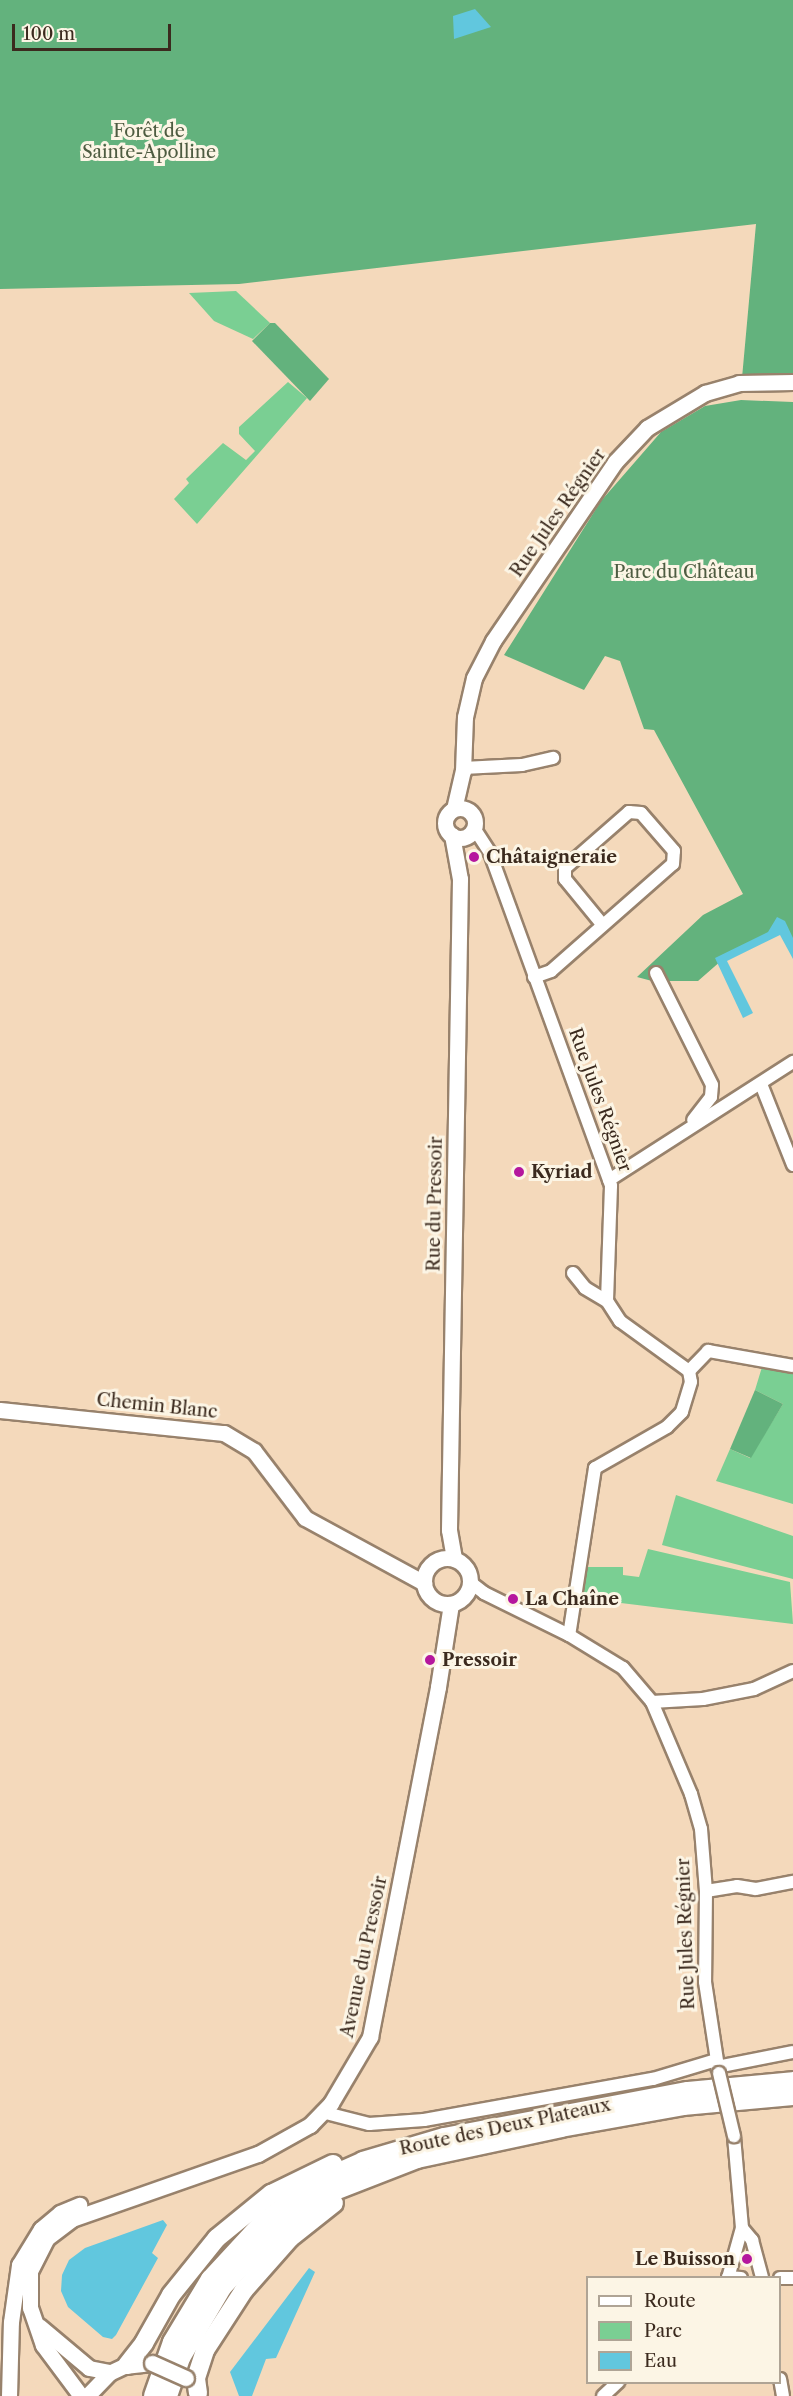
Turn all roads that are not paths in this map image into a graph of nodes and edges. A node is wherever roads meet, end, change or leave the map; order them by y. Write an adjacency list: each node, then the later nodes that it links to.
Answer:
1 (793, 382): 3 (street, Rue Jules Régnier)
2 (553, 758): 3 (street)
3 (463, 770): 4 (street)
4 (462, 809): 5 (street); 6 (street, Rue du Pressoir)
5 (472, 831): 6 (street); 7 (street, Rue du Pressoir); 10 (street, Rue Jules Régnier)
6 (452, 835): 7 (street, Rue du Pressoir)
7 (460, 879): 21 (street, Rue du Pressoir)
8 (602, 924): 8 (street); 10 (street)
9 (656, 973): 13 (street)
10 (534, 977): 15 (street, Rue Jules Régnier)
11 (793, 1062): 12 (street)
12 (760, 1084): 13 (street); 14 (street)
13 (685, 1130): 15 (street)
14 (793, 1165)
15 (609, 1180): 17 (street, Rue Jules Régnier)
16 (573, 1273): 17 (street)
17 (607, 1301): 19 (street)
18 (793, 1366): 19 (street)
19 (689, 1371): 26 (street)
20 (0, 1410): 23 (street, Chemin Blanc)
21 (450, 1530): 22 (street, Rue du Pressoir); 23 (street, Rue du Pressoir)
22 (454, 1559): 23 (street); 24 (street)
23 (429, 1571): 25 (street, Avenue du Pressoir)
24 (468, 1587): 25 (street); 26 (street, Rue Jules Régnier)
25 (444, 1603): 35 (street, Avenue du Pressoir)
26 (569, 1635): 28 (street, Rue Jules Régnier)
27 (793, 1671): 28 (street)
28 (652, 1702): 30 (street, Rue Jules Régnier)
29 (793, 1882): 30 (street)
30 (706, 1891): 32 (street, Rue Jules Régnier)
31 (793, 2052): 32 (street)
32 (718, 2066): 37 (street); 41 (street, Rue Jules Régnier, bridge)
33 (793, 2081): 39 (main road, Route des Deux Plateaux)
34 (793, 2096): 38 (main road, Route des Deux Plateaux)
35 (333, 2100): 36 (street, Avenue du Pressoir); 37 (street)
36 (322, 2112): 37 (street); 40 (street, Avenue du Pressoir)
37 (354, 2122)
38 (561, 2128): 47 (main road); 52 (main road, Route des Deux Plateaux)
39 (444, 2137): 45 (main road); 51 (main road, Route des Deux Plateaux)
40 (169, 2184): 44 (street, Avenue du Pressoir); 48 (street, Avenue du Pressoir)
41 (742, 2228): 42 (street, Rue Jules Régnier); 43 (street)
42 (728, 2276)
43 (762, 2276)
44 (37, 2324): 45 (street); 49 (street, Avenue du Pressoir)
45 (118, 2369): 47 (street, bridge); 50 (street)
46 (616, 2384): 53 (street)
47 (199, 2394)
48 (9, 2396)
49 (81, 2396)
50 (87, 2396)
51 (153, 2396)
52 (168, 2396)
53 (603, 2396)

